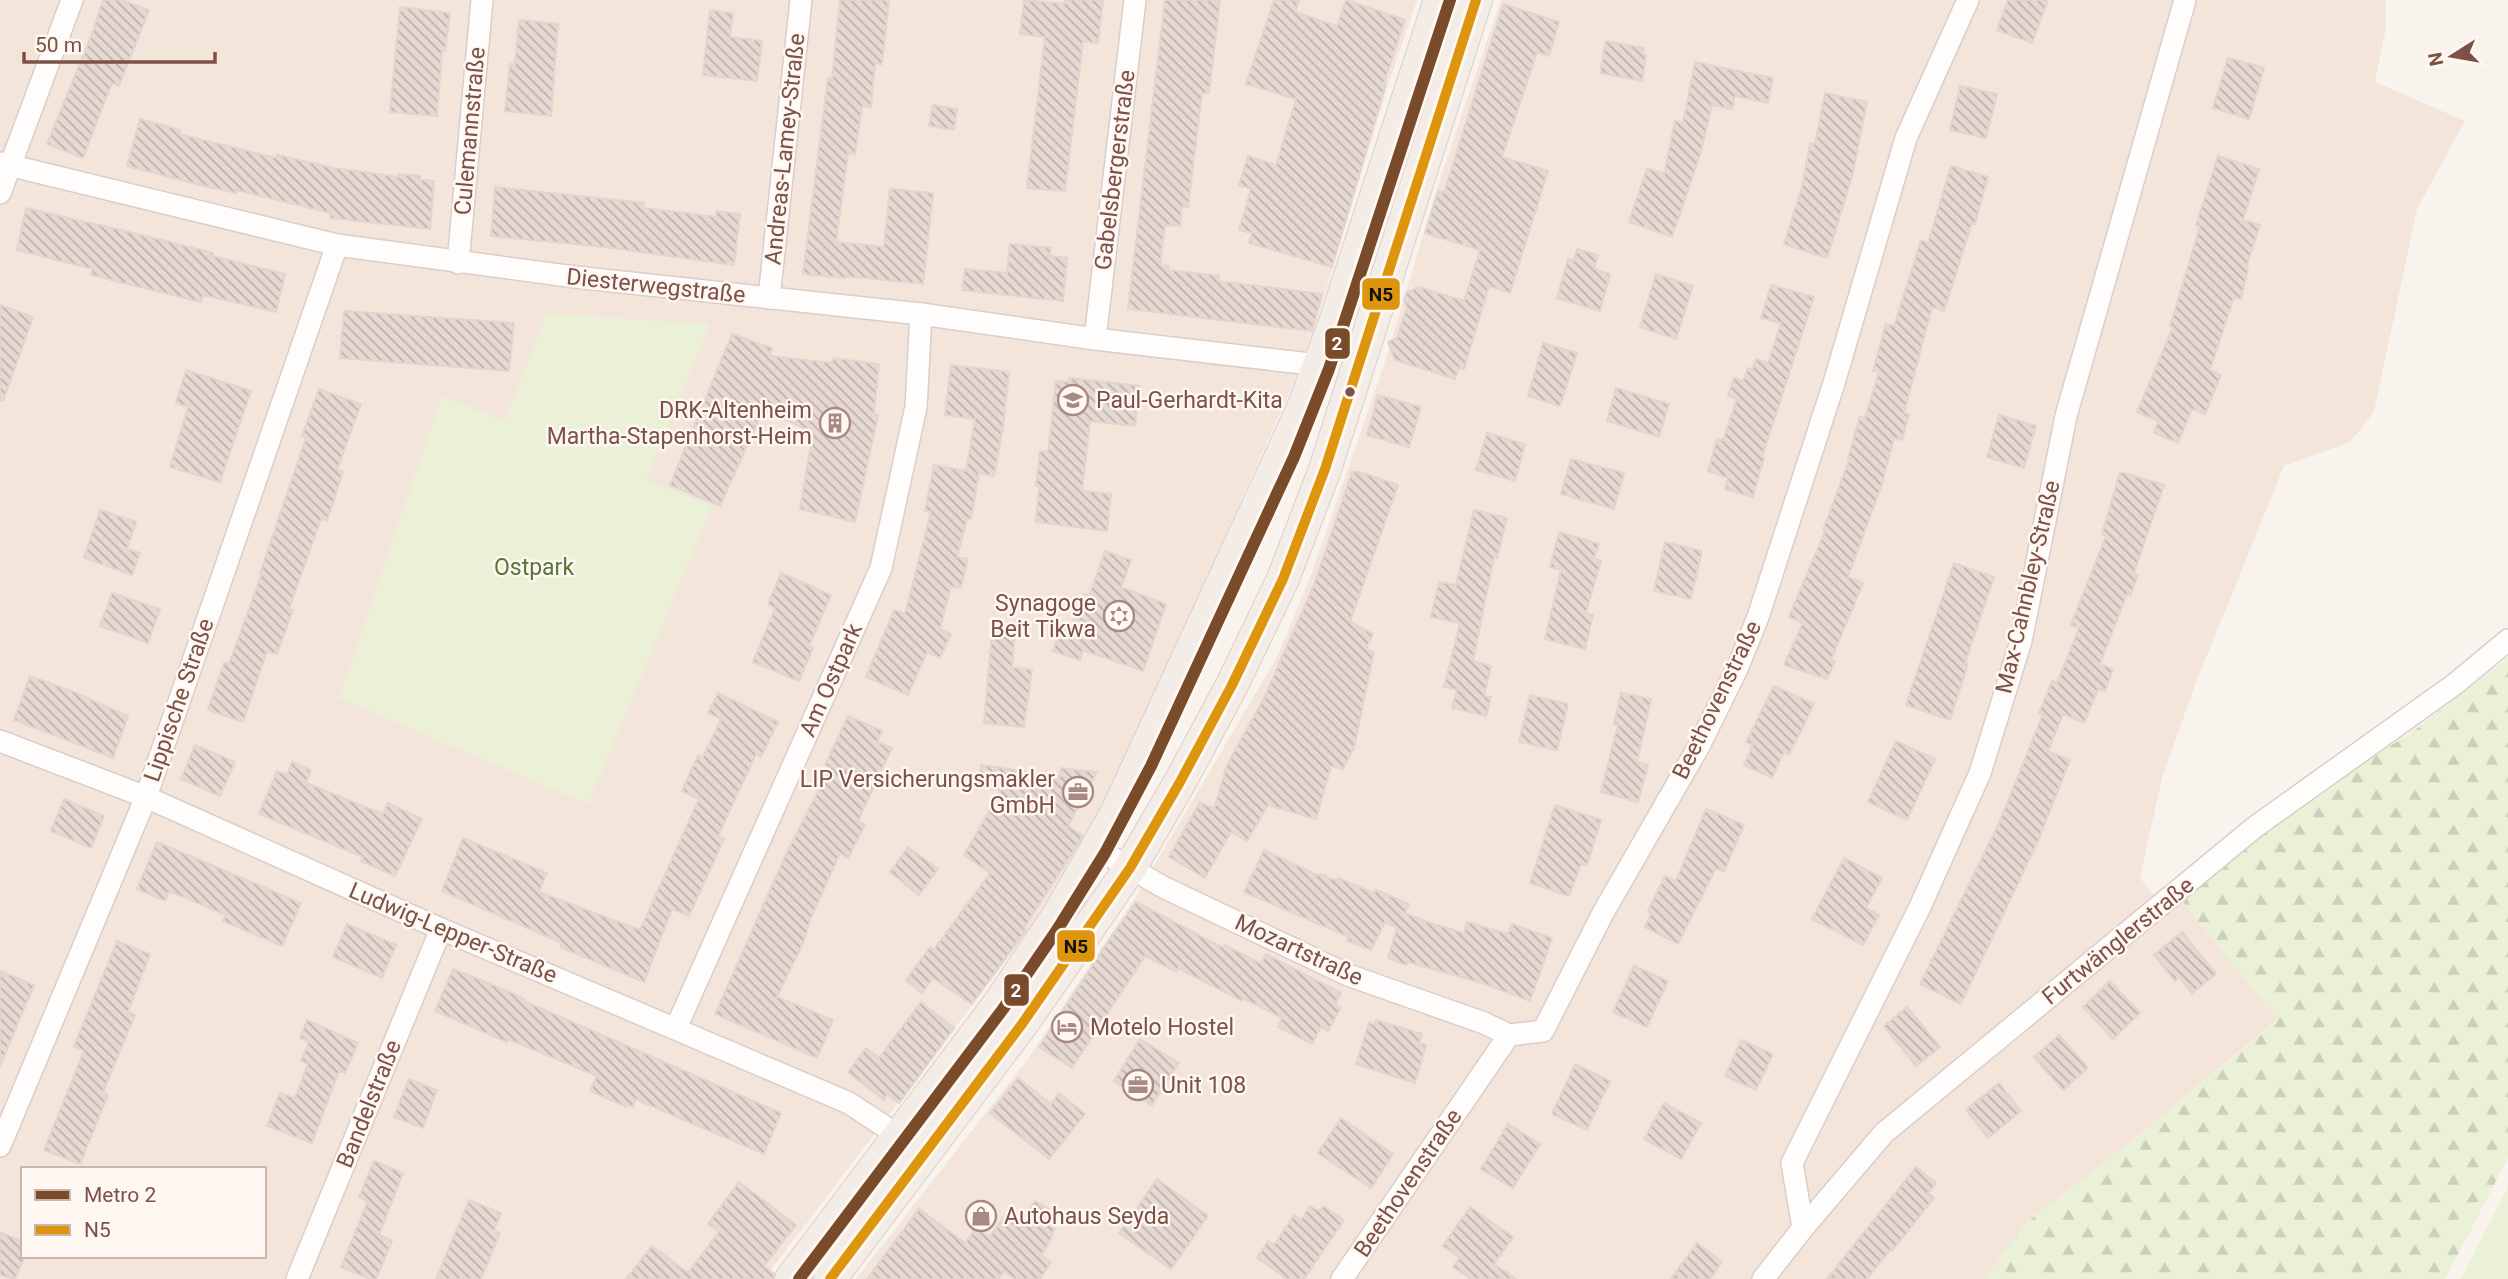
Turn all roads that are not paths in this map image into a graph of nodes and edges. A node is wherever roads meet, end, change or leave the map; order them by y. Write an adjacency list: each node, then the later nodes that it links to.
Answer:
1 (72, 0): 9 (street)
2 (482, 0): 12 (street, Culemannstraße)
3 (801, 0): 13 (street, Andreas-Lamey-Straße)
4 (1135, 0): 15 (street, Gabelsbergerstraße)
5 (1440, 0): 16 (main road)
6 (1476, 0): 17 (main road)
7 (1968, 0): 25 (street, Beethovenstraße)
8 (2185, 0): 28 (street, Max-Cahnbley-Straße)
9 (5, 164): 10 (street); 11 (street, Diesterwegstraße)
10 (0, 193)
11 (337, 246): 12 (street, Diesterwegstraße); 20 (street, Lippische Straße)
12 (458, 263): 13 (street, Diesterwegstraße)
13 (769, 298): 14 (street, Diesterwegstraße)
14 (921, 314): 15 (street, Diesterwegstraße); 24 (street, Am Ostpark)
15 (1095, 339): 16 (street, Diesterwegstraße)
16 (1319, 365): 17 (main road); 21 (main road)
17 (1355, 379): 22 (main road)
18 (2508, 640): 28 (street, Furtwänglerstraße)
19 (0, 741): 20 (street, Ludwig-Lepper-Straße)
20 (146, 797): 23 (street, Ludwig-Lepper-Straße); 27 (street, Lippische Straße)
21 (1098, 849): 22 (street, Mozartstraße); 26 (main road)
22 (1130, 868): 25 (street, Mozartstraße); 31 (main road)
23 (441, 929): 24 (street, Ludwig-Lepper-Straße); 29 (street, Bandelstraße)
24 (676, 1028): 26 (street, Ludwig-Lepper-Straße)
25 (1509, 1035): 32 (street, Beethovenstraße)
26 (900, 1136): 30 (main road)
27 (0, 1146)
28 (1803, 1228): 33 (street, Furtwänglerstraße)
29 (298, 1279)
30 (791, 1279)
31 (830, 1279)
32 (1342, 1279)
33 (1763, 1279)

